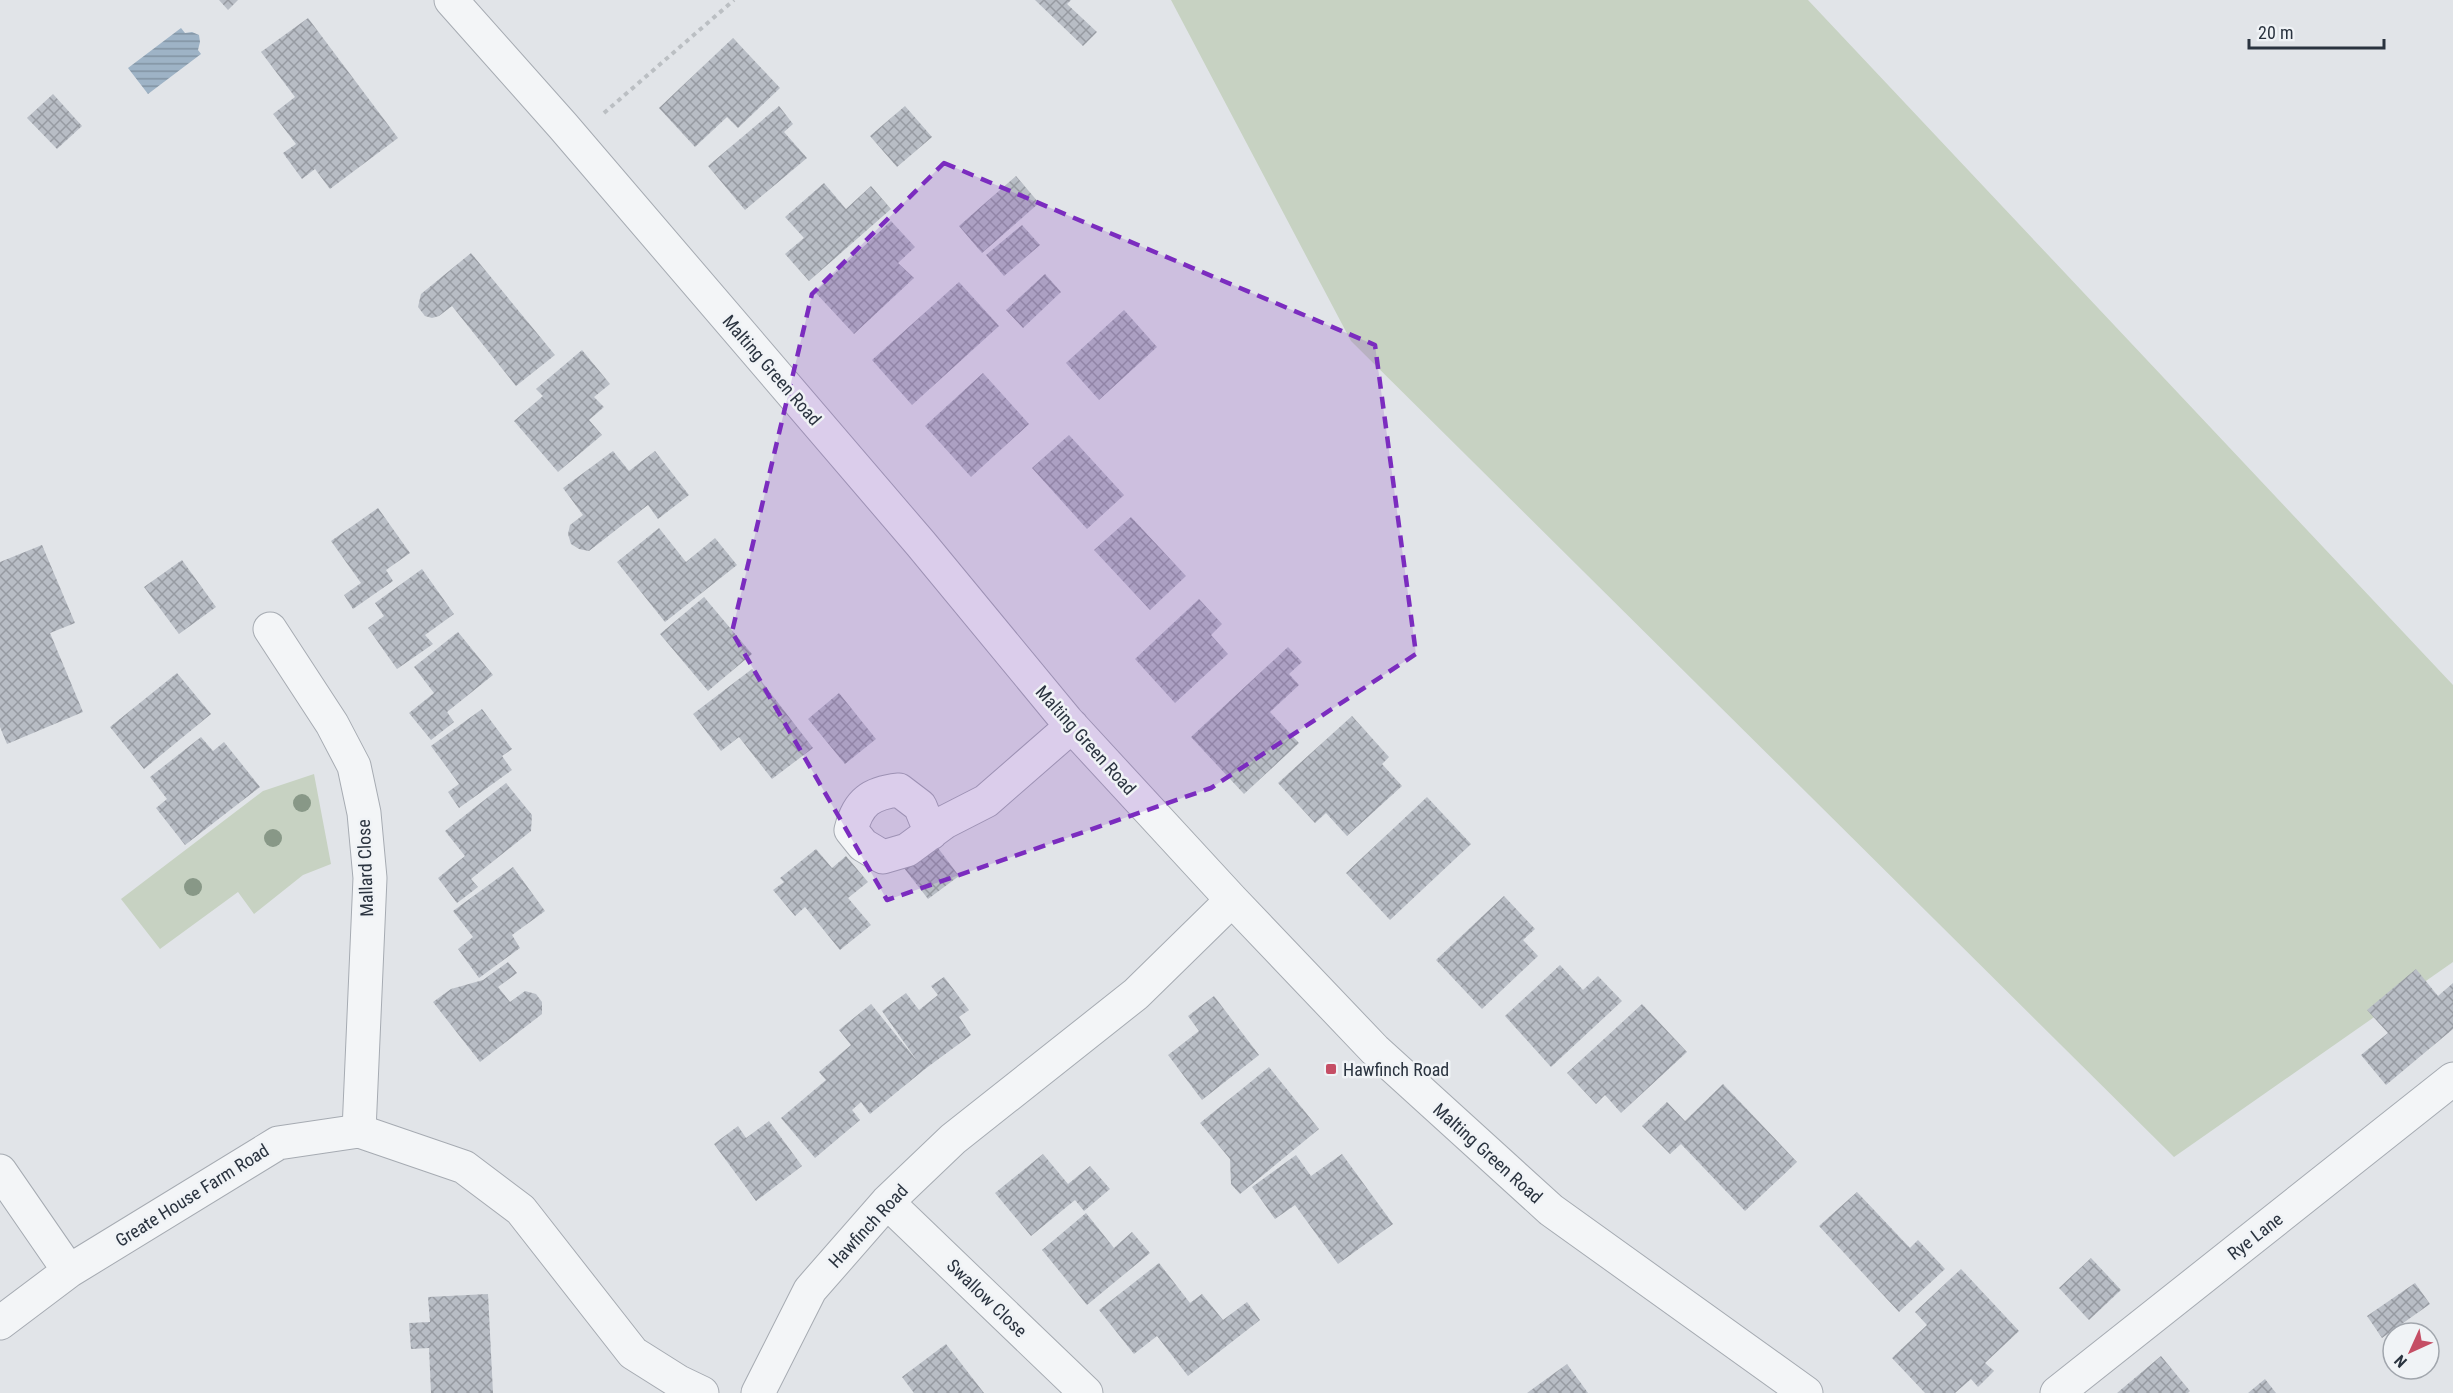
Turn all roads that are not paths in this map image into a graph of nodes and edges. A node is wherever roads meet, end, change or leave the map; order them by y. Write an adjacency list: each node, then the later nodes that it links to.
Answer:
1 (451, 0): 3 (street, Malting Green Road)
2 (270, 629): 7 (street, Mallard Close)
3 (1072, 726): 4 (street); 5 (street, Malting Green Road)
4 (931, 833)
5 (1232, 900): 9 (street, Hawfinch Road); 15 (street, Malting Green Road)
6 (2453, 1079): 16 (street, Rye Lane)
7 (359, 1131): 10 (street, Greate House Farm Road); 12 (street, Greate House Farm Road)
8 (0, 1171): 10 (street)
9 (887, 1202): 13 (street, Hawfinch Road); 14 (street, Swallow Close)
10 (69, 1271): 11 (street, Greate House Farm Road)
11 (0, 1323)
12 (702, 1393)
13 (758, 1393)
14 (1086, 1393)
15 (1806, 1393)
16 (2057, 1393)

